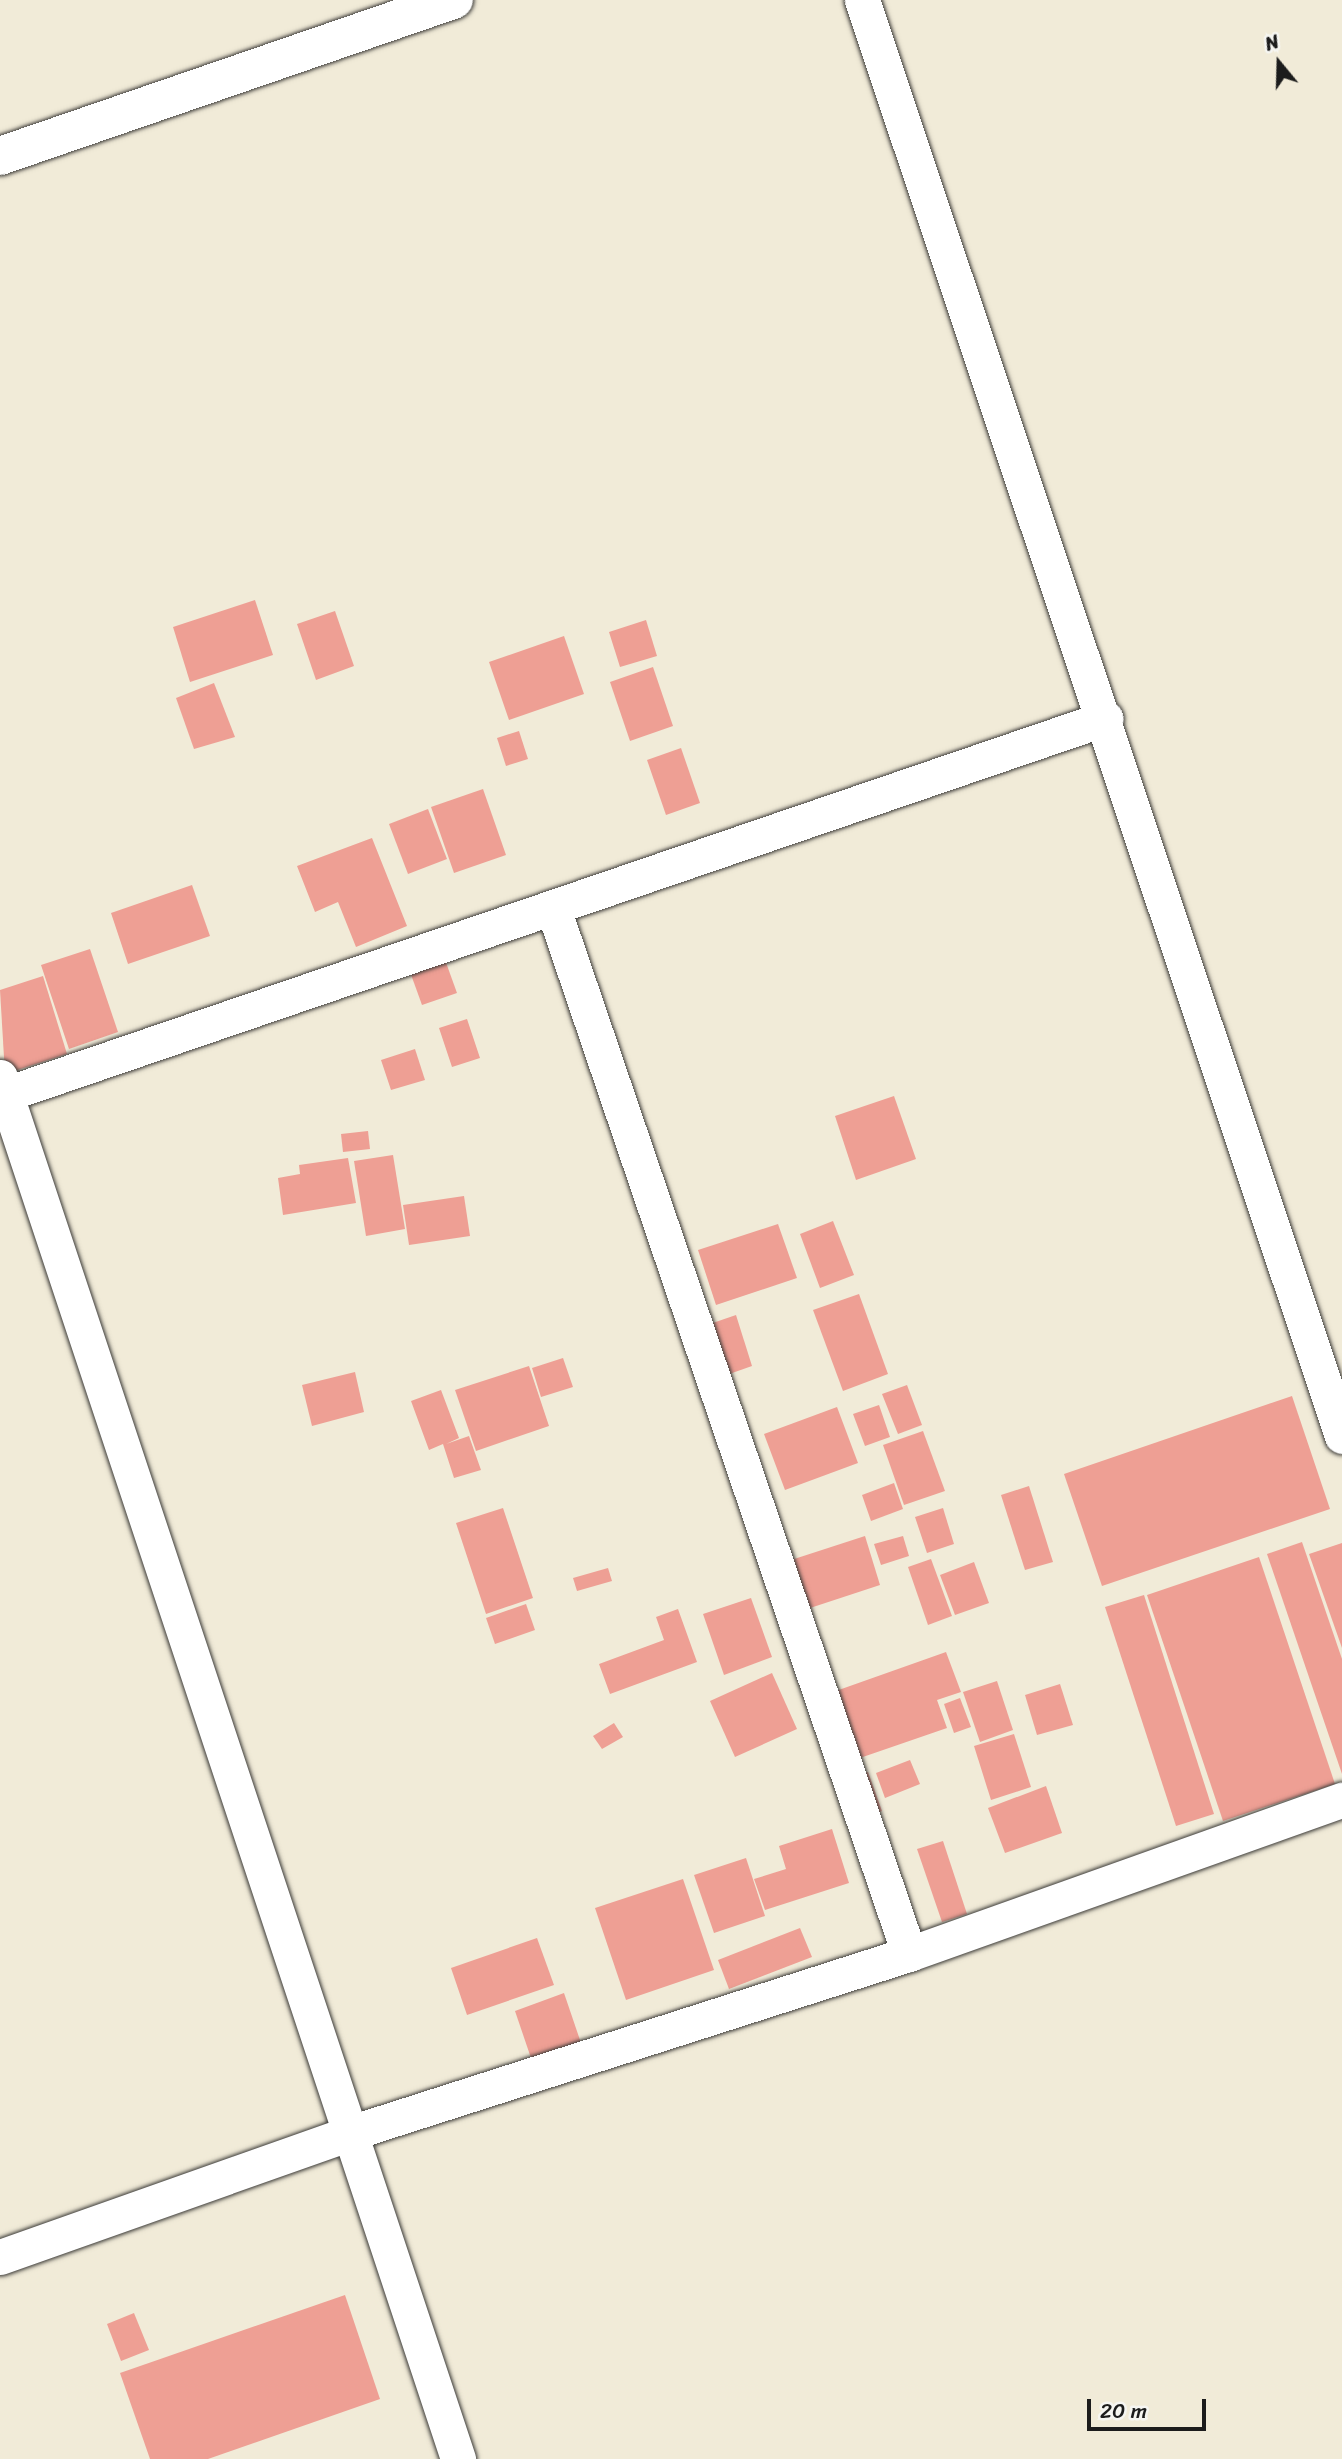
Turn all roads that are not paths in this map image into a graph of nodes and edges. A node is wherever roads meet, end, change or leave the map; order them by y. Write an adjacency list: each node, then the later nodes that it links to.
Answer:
1 (454, 0): 3 (street)
2 (862, 0): 4 (street)
3 (0, 156)
4 (1106, 718): 5 (street); 7 (street)
5 (553, 908): 6 (street); 9 (street)
6 (3, 1086): 10 (street)
7 (1342, 1436)
8 (1342, 1800): 9 (street)
9 (909, 1954): 10 (street)
10 (350, 2133): 11 (street); 12 (street)
11 (0, 2257)
12 (458, 2459)

